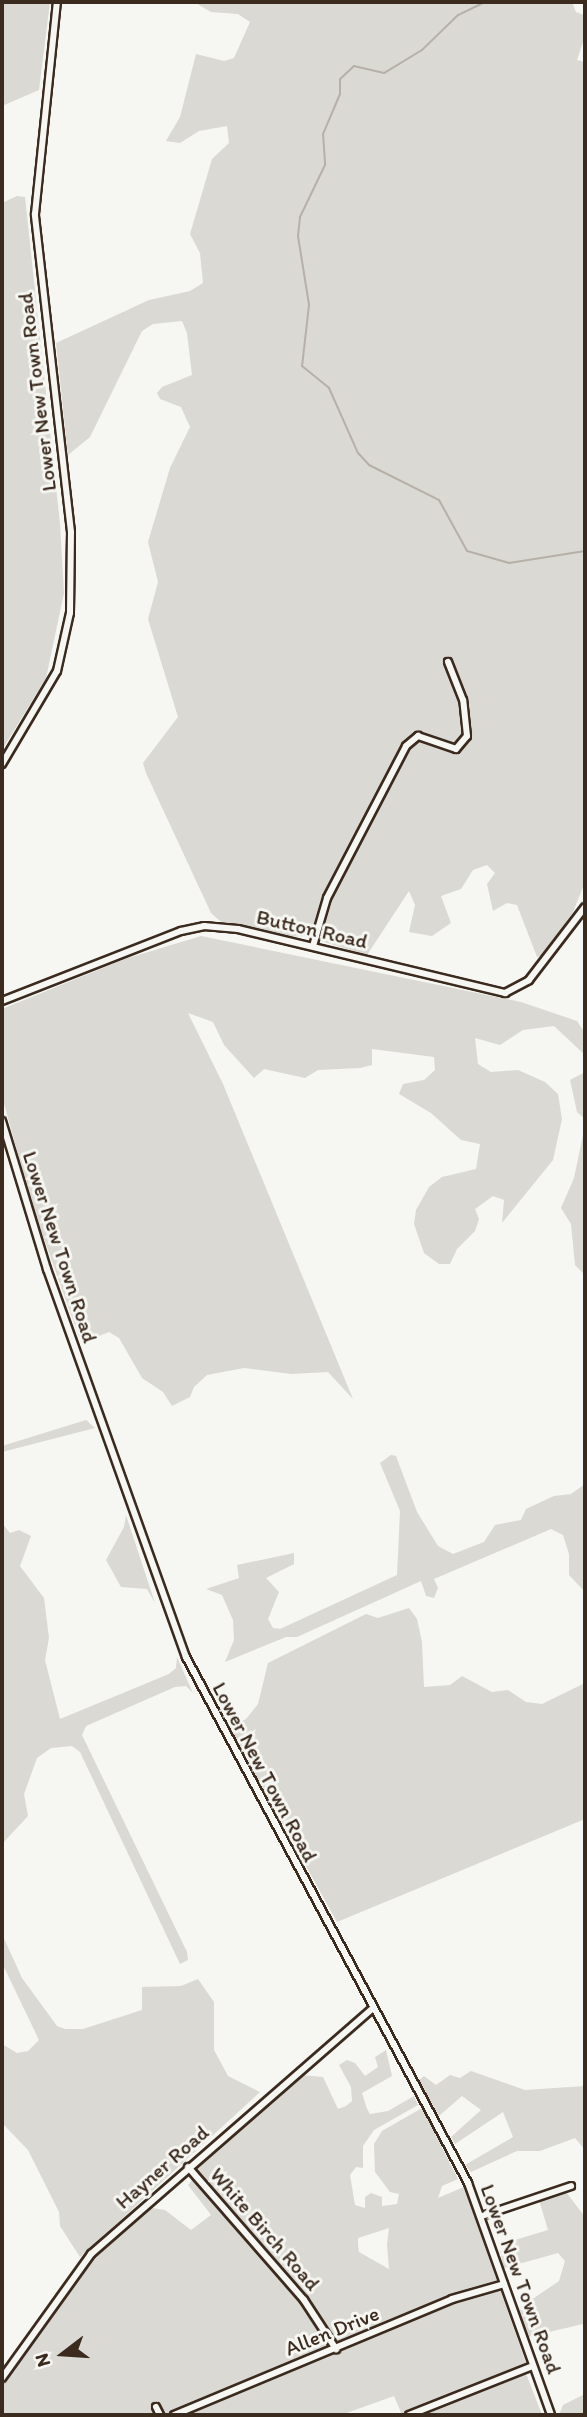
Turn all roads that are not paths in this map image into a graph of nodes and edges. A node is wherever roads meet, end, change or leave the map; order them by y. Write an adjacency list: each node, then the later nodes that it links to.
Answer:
1 (57, 2): 3 (street, Lower New Town Road)
2 (448, 662): 5 (street)
3 (2, 764)
4 (585, 907): 5 (street, Button Road)
5 (313, 946): 6 (street, Button Road)
6 (2, 1001)
7 (2, 1121): 8 (street, Lower New Town Road)
8 (373, 2008): 9 (street, Hayner Road); 11 (street, Lower New Town Road)
9 (188, 2167): 13 (street, White Birch Road); 15 (street, Hayner Road)
10 (570, 2186): 11 (street)
11 (482, 2216): 12 (street, Lower New Town Road)
12 (505, 2284): 13 (street, Allen Drive); 14 (street, Lower New Town Road)
13 (336, 2349): 18 (street, Allen Drive)
14 (533, 2366): 19 (street); 20 (street, Lower New Town Road)
15 (2, 2378)
16 (156, 2407): 17 (street)
17 (160, 2415)
18 (173, 2415)
19 (409, 2415)
20 (551, 2415)

